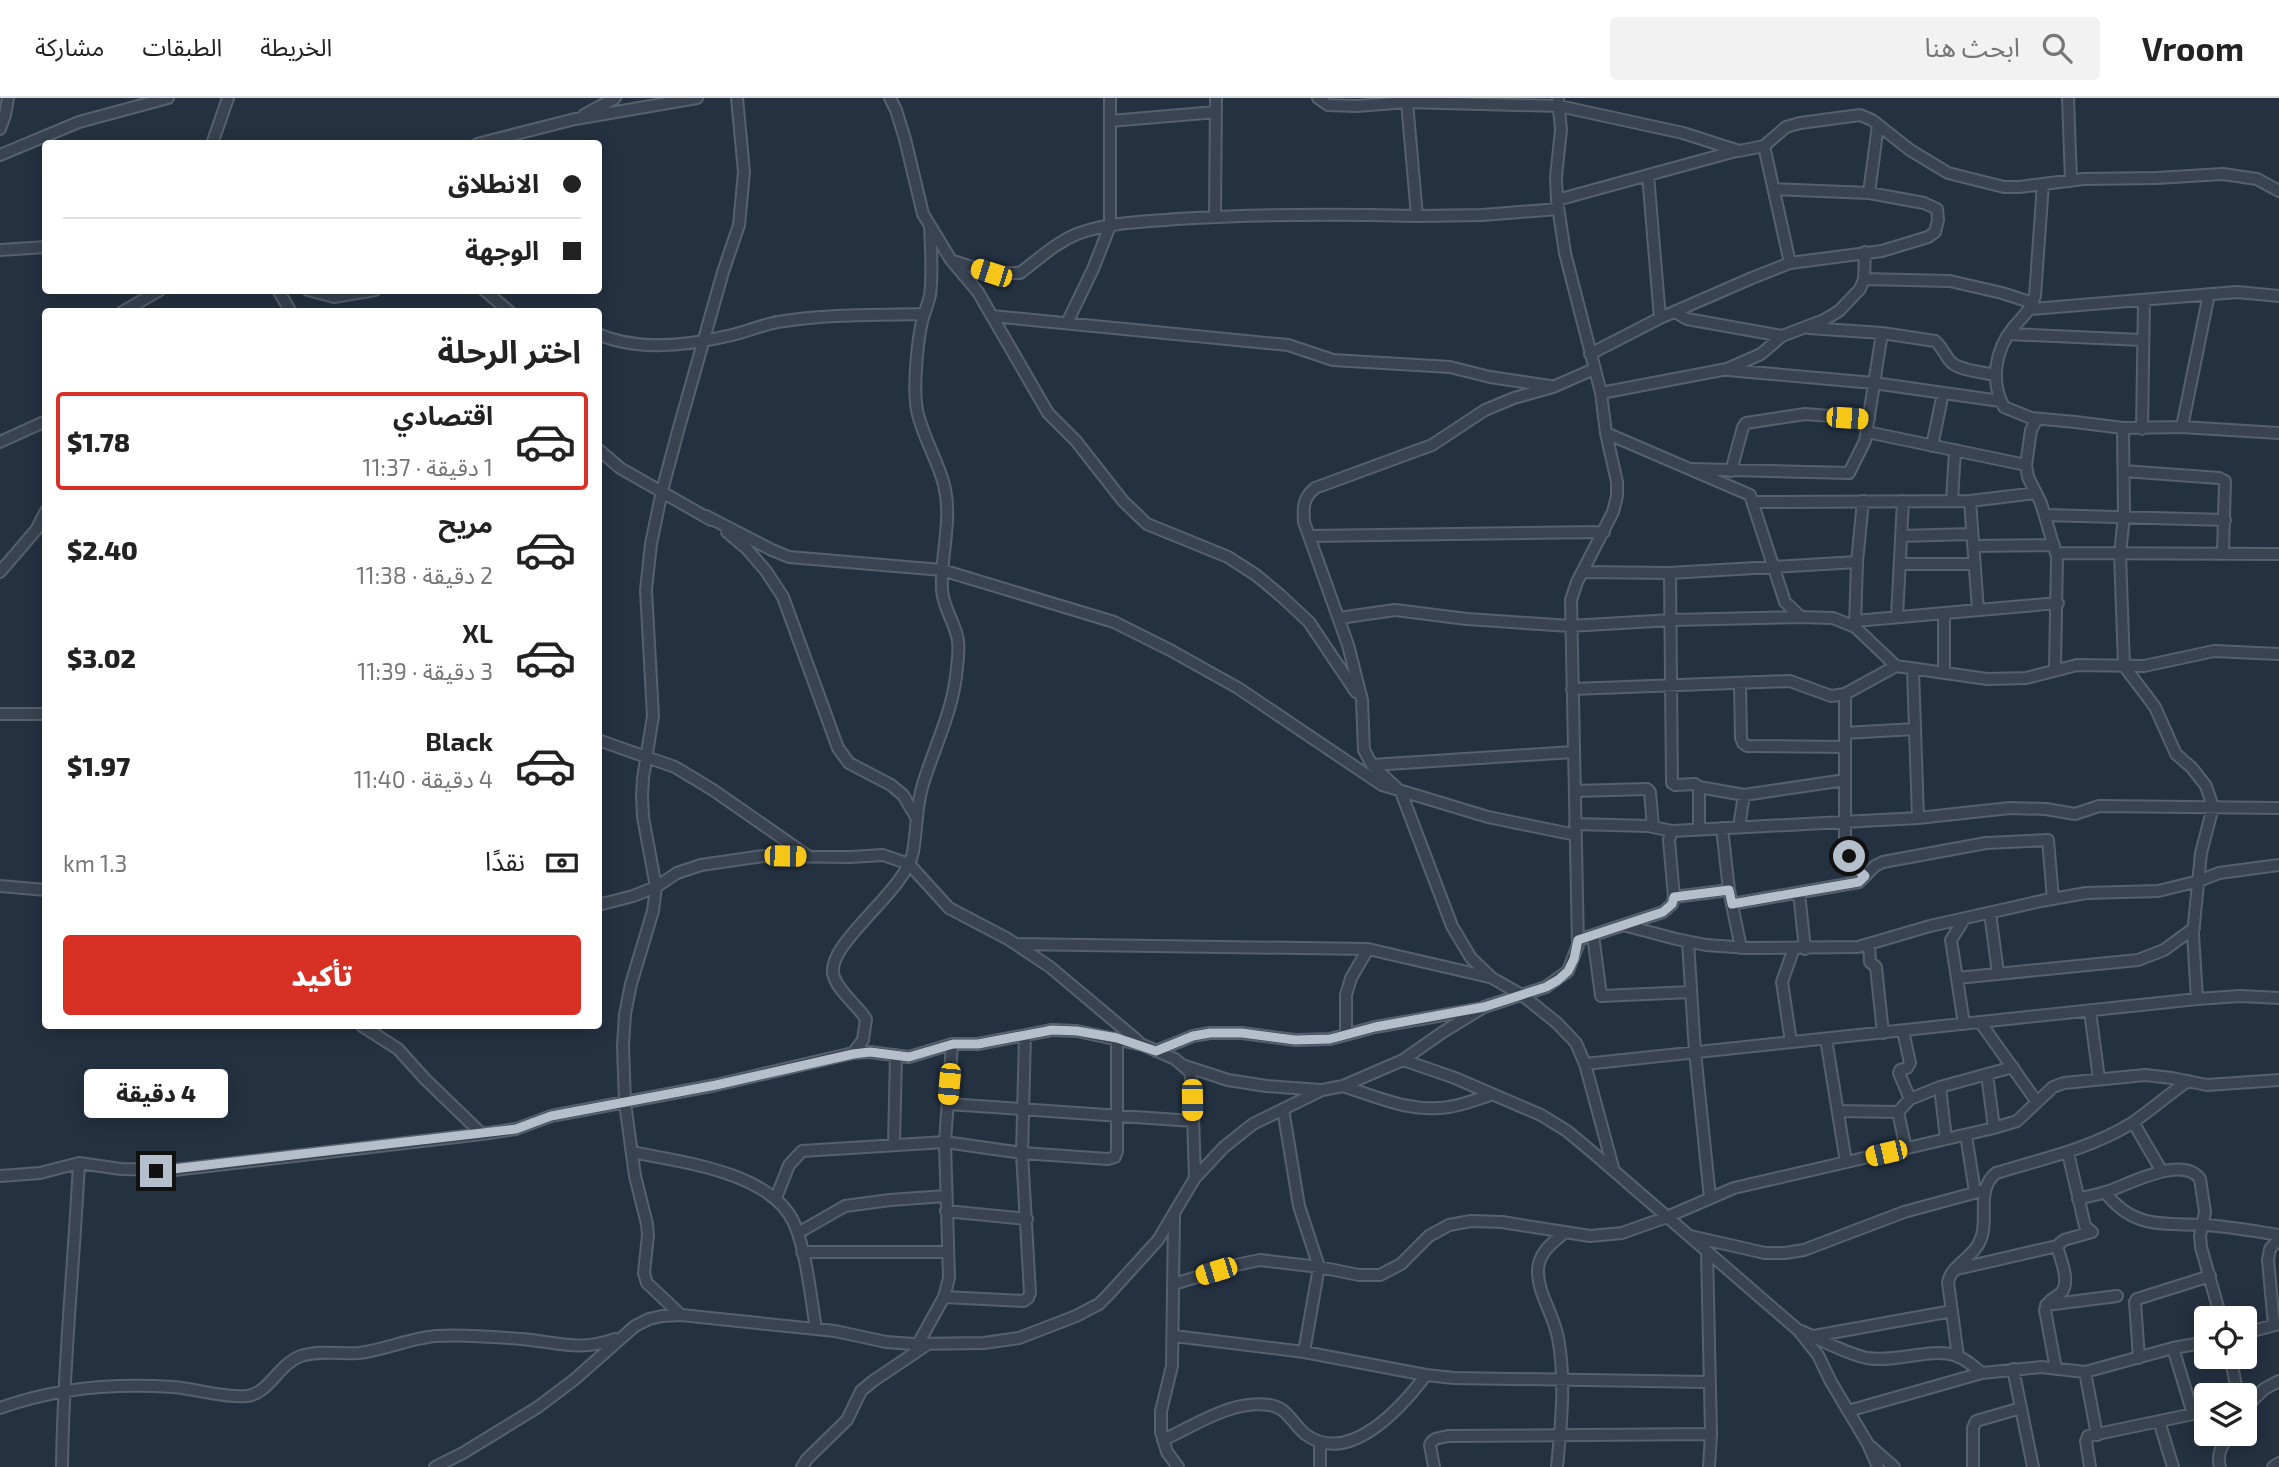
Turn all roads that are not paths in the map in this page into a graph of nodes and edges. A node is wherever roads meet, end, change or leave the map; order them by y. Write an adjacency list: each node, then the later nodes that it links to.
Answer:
1 (8, 98): 18 (street)
2 (168, 98): 23 (street)
3 (228, 98): 19 (street)
4 (615, 98): 15 (street)
5 (697, 98): 15 (street)
6 (737, 98): 61 (street)
7 (890, 98): 33 (street)
8 (1110, 98): 16 (street)
9 (1216, 98): 14 (street)
10 (1318, 98): 12 (street)
11 (2068, 98): 25 (street)
12 (1399, 101): 13 (street); 31 (street)
13 (1559, 102): 22 (street); 30 (street)
14 (1216, 112): 16 (street); 32 (street)
15 (575, 119): 20 (street)
16 (1110, 121): 34 (street)
17 (1878, 125): 21 (street); 26 (street); 29 (street)
18 (0, 129)
19 (213, 140)
20 (493, 140)
21 (1764, 146): 22 (street); 27 (street)
22 (1739, 150): 24 (street)
23 (0, 155)
24 (1648, 175): 30 (street); 54 (street)
25 (2071, 181): 26 (street); 28 (street)
26 (2043, 184): 48 (street)
27 (1774, 189): 29 (street); 39 (street)
28 (2279, 191)
29 (1869, 193): 37 (street)
30 (1558, 205): 31 (street); 63 (street)
31 (1417, 216): 32 (street)
32 (1215, 217): 34 (street)
33 (930, 226): 38 (street); 52 (street)
34 (1110, 226): 38 (street); 55 (street)
35 (42, 247): 36 (street)
36 (0, 250)
37 (1865, 252): 39 (street); 40 (street)
38 (951, 260): 53 (street)
39 (1790, 263): 51 (street)
40 (1864, 279): 48 (street); 56 (street)
41 (153, 294): 49 (street)
42 (323, 294): 43 (street)
43 (352, 294)
44 (489, 294): 50 (street)
45 (2209, 294): 46 (street); 47 (street); 75 (street)
46 (2279, 296)
47 (2144, 301): 48 (street); 62 (street)
48 (2032, 306): 58 (street)
49 (129, 308)
50 (505, 308)
51 (1675, 312): 54 (street); 60 (street)
52 (924, 314): 61 (street); 114 (street)
53 (992, 316): 55 (street); 137 (street)
54 (1660, 318): 63 (street)
55 (1067, 323): 68 (street)
56 (1805, 327): 57 (street); 60 (street)
57 (1882, 333): 66 (street); 67 (street)
58 (2009, 334): 62 (street); 66 (street)
59 (602, 335): 61 (street)
60 (1782, 336): 65 (street)
61 (705, 340): 89 (street)
62 (2142, 340): 77 (street)
63 (1590, 354): 64 (street)
64 (1594, 369): 68 (street); 69 (street)
65 (1727, 369): 67 (street); 69 (street)
66 (1995, 375): 71 (street)
67 (1874, 383): 70 (street); 72 (street)
68 (1553, 387): 103 (street)
69 (1601, 393): 79 (street)
70 (1943, 393): 71 (street); 82 (street)
71 (2000, 401): 73 (street)
72 (1869, 419): 78 (street); 87 (street)
73 (2038, 419): 76 (street); 85 (street)
74 (42, 423): 81 (street)
75 (2182, 427): 77 (street); 80 (street)
76 (2123, 428): 77 (street); 88 (street)
77 (2142, 429)
78 (1867, 432): 82 (street); 87 (street)
79 (1606, 433): 86 (street); 101 (street)
80 (2279, 433)
81 (0, 442)
82 (1932, 446): 83 (street)
83 (1955, 450): 85 (street); 93 (street)
84 (602, 452): 89 (street)
85 (2026, 465): 90 (street)
86 (1692, 470): 87 (street); 95 (street)
87 (1731, 471)
88 (2124, 471): 98 (street); 100 (street)
89 (662, 491): 97 (street); 145 (street)
90 (2036, 493): 94 (street); 96 (street)
91 (1863, 501): 92 (street); 95 (street); 110 (street)
92 (1903, 501): 93 (street); 104 (street)
93 (1952, 501): 94 (street)
94 (1970, 501): 102 (street)
95 (1754, 502): 113 (street)
96 (2045, 515): 98 (street); 106 (street)
97 (706, 516): 114 (street); 154 (street)
98 (2124, 516): 100 (street); 107 (street)
99 (42, 519): 115 (street)
100 (2225, 520): 108 (street)
101 (1604, 532): 103 (street); 116 (street)
102 (1972, 534): 104 (street); 105 (street)
103 (1309, 536): 123 (street)
104 (1901, 537): 111 (street)
105 (1973, 546): 106 (street); 112 (street)
106 (2055, 549): 107 (street); 118 (street)
107 (2120, 554): 108 (street); 129 (street)
108 (2223, 554): 109 (street)
109 (2279, 554)
110 (1857, 562): 113 (street); 125 (street)
111 (1900, 564): 112 (street); 122 (street)
112 (1975, 564): 119 (street)
113 (1773, 565): 117 (street); 121 (street)
114 (942, 570): 150 (street); 154 (street)
115 (0, 572)
116 (1582, 572): 117 (street); 126 (street)
117 (1670, 573): 124 (street)
118 (2058, 603): 119 (street); 131 (street)
119 (1978, 610): 120 (street)
120 (1944, 613): 122 (street); 132 (street)
121 (1801, 617): 124 (street); 125 (street)
122 (1898, 617): 125 (street)
123 (1339, 618): 126 (street); 137 (street)
124 (1672, 620): 126 (street); 134 (street)
125 (1855, 624): 128 (street)
126 (1570, 626): 135 (street)
127 (2279, 654): 129 (street)
128 (1896, 666): 130 (street); 136 (street)
129 (2124, 666): 131 (street); 152 (street)
130 (1913, 669): 132 (street); 140 (street)
131 (2055, 670): 132 (street)
132 (1944, 673)
133 (1740, 684): 134 (street); 136 (street); 143 (street)
134 (1672, 686): 135 (street); 148 (street)
135 (1572, 689): 144 (street)
136 (1845, 694): 141 (street)
137 (1362, 700): 146 (street)
138 (0, 714): 139 (street)
139 (42, 714)
140 (1915, 729): 141 (street); 155 (street)
141 (1845, 733): 143 (street)
142 (602, 741): 145 (street)
143 (1845, 747): 147 (street)
144 (1573, 752): 146 (street); 149 (street)
145 (646, 756): 163 (street); 169 (street)
146 (1371, 765): 150 (street)
147 (1845, 780): 151 (street); 156 (street)
148 (1699, 787): 151 (street); 159 (street)
149 (1574, 791): 157 (street); 161 (street)
150 (1401, 792): 161 (street); 190 (street)
151 (1744, 795): 158 (street)
152 (2213, 807): 153 (street); 155 (street); 167 (street)
153 (2279, 808)
154 (916, 817): 164 (street)
155 (1918, 818): 156 (street)
156 (1846, 823): 158 (street); 166 (street)
157 (1653, 827): 161 (street); 162 (street)
158 (1739, 827): 160 (street)
159 (1699, 828): 160 (street); 162 (street)
160 (1722, 828): 171 (street)
161 (1575, 830): 182 (street)
162 (1672, 831): 173 (street)
163 (808, 856): 164 (street); 169 (street)
164 (909, 864): 184 (street); 212 (street)
165 (2279, 865): 167 (street)
166 (1865, 876): 172 (street); 174 (street)
167 (2199, 881): 174 (street); 180 (street)
168 (0, 886): 170 (street)
169 (656, 887): 175 (street); 228 (street)
170 (42, 890)
171 (1729, 890): 173 (street); 176 (street)
172 (1799, 893): 176 (street); 187 (street)
173 (1674, 897): 179 (street)
174 (2053, 899): 177 (street)
175 (602, 904)
176 (1732, 904): 186 (street)
177 (1990, 913): 178 (street); 189 (street)
178 (1965, 918): 185 (street); 191 (street)
179 (1623, 925): 181 (street); 183 (street)
180 (2194, 928): 189 (street); 195 (street)
181 (1594, 935): 182 (street); 192 (street)
182 (1578, 940): 193 (street)
183 (1688, 942): 186 (street); 192 (street)
184 (1016, 944): 188 (street); 209 (street)
185 (1869, 944): 187 (street); 202 (street)
186 (1741, 948): 187 (street)
187 (1800, 948): 207 (street)
188 (1368, 949): 190 (street); 204 (street)
189 (1998, 974): 191 (street)
190 (1492, 978): 193 (street)
191 (1957, 978): 199 (street)
192 (1691, 992): 211 (street)
193 (1522, 995): 196 (street); 215 (street)
194 (2279, 998): 195 (street)
195 (2197, 999): 197 (street)
196 (1484, 1007): 204 (street); 214 (street)
197 (2090, 1010): 198 (street); 219 (street)
198 (1980, 1022): 199 (street); 217 (street)
199 (1964, 1024): 201 (street)
200 (367, 1029): 238 (street)
201 (1903, 1031): 202 (street); 226 (street)
202 (1883, 1033): 206 (street)
203 (1025, 1035): 205 (street); 208 (street); 230 (street)
204 (1346, 1035): 210 (street)
205 (1117, 1038): 209 (street); 234 (street)
206 (1826, 1039): 207 (street); 232 (street)
207 (1791, 1042): 211 (street)
208 (953, 1044): 213 (street); 229 (street)
209 (1143, 1045): 210 (street)
210 (1156, 1051): 216 (street)
211 (1695, 1052): 215 (street); 257 (street)
212 (853, 1054): 213 (street); 228 (street)
213 (895, 1055): 242 (street)
214 (1404, 1060): 222 (street); 225 (street)
215 (1585, 1064): 250 (street)
216 (1185, 1066): 224 (street); 235 (street)
217 (2012, 1066): 218 (street); 227 (street)
218 (1987, 1073): 223 (street); 237 (street)
219 (2099, 1079): 221 (street); 227 (street)
220 (2279, 1080): 221 (street)
221 (2188, 1081): 236 (street)
222 (1343, 1086): 224 (street); 225 (street)
223 (1940, 1087): 226 (street); 240 (street)
224 (1322, 1090): 231 (street)
225 (1491, 1095): 250 (street)
226 (1910, 1099): 233 (street)
227 (2038, 1102): 237 (street)
228 (625, 1103): 238 (street); 244 (street)
229 (948, 1104): 230 (street); 241 (street)
230 (1023, 1108): 234 (street); 245 (street)
231 (1283, 1109): 252 (street); 272 (street)
232 (1838, 1111): 233 (street); 247 (street)
233 (1898, 1112): 243 (street)
234 (1116, 1114): 235 (street); 245 (street)
235 (1193, 1121): 252 (street)
236 (2133, 1122): 246 (street); 249 (street)
237 (1994, 1128): 239 (street)
238 (482, 1134): 248 (street)
239 (1966, 1135): 240 (street); 253 (street)
240 (1946, 1139): 243 (street)
241 (945, 1142): 242 (street); 245 (street); 255 (street)
242 (894, 1144): 256 (street)
243 (1906, 1149): 247 (street)
244 (632, 1152): 256 (street); 281 (street)
245 (1022, 1153): 262 (street)
246 (2068, 1153): 253 (street); 258 (street)
247 (1846, 1162): 257 (street)
248 (79, 1163): 251 (street); 303 (street)
249 (2161, 1170): 254 (street); 263 (street)
250 (1614, 1171): 261 (street)
251 (0, 1176)
252 (1195, 1178): 260 (street)
253 (1980, 1191): 266 (street); 273 (street)
254 (2105, 1192): 258 (street); 263 (street)
255 (946, 1196): 259 (street); 264 (street)
256 (776, 1198): 264 (street)
257 (1710, 1198): 261 (street)
258 (2078, 1199): 268 (street)
259 (946, 1211): 262 (street); 270 (street)
260 (1174, 1216): 275 (street); 289 (street)
261 (1667, 1217): 265 (street); 266 (street)
262 (1027, 1219): 277 (street)
263 (2203, 1225): 267 (street); 274 (street)
264 (798, 1233): 269 (street)
265 (1564, 1233): 272 (street); 300 (street)
266 (1688, 1235): 271 (street)
267 (2279, 1237): 282 (street)
268 (2057, 1246): 273 (street); 278 (street)
269 (802, 1252): 270 (street); 283 (street)
270 (948, 1252): 277 (street)
271 (1707, 1252): 284 (street); 302 (street)
272 (1320, 1267): 275 (street); 292 (street)
273 (1954, 1270): 280 (street)
274 (2210, 1276): 279 (street); 294 (street)
275 (1174, 1284): 286 (street)
276 (2117, 1296): 278 (street)
277 (944, 1297): 289 (street)
278 (2046, 1305): 296 (street)
279 (2218, 1306)
280 (1952, 1311): 287 (street); 293 (street)
281 (681, 1315): 283 (street); 288 (street)
282 (2276, 1324): 285 (street)
283 (816, 1329): 289 (street)
284 (1798, 1329): 287 (street); 307 (street)
285 (2257, 1330)
286 (1174, 1336): 292 (street); 312 (street)
287 (1813, 1336): 293 (street)
288 (620, 1338): 303 (street); 318 (street)
289 (923, 1344): 319 (street)
290 (2194, 1344): 291 (street)
291 (2173, 1348): 294 (street); 308 (street)
292 (1304, 1352): 299 (street)
293 (1958, 1357): 297 (street)
294 (2139, 1358): 298 (street)
295 (2013, 1369): 296 (street); 297 (street); 306 (street)
296 (2056, 1369): 298 (street)
297 (1982, 1373): 307 (street)
298 (2085, 1373): 310 (street)
299 (1426, 1375): 300 (street); 313 (street)
300 (1561, 1379): 302 (street); 311 (street)
301 (2279, 1381): 304 (street)
302 (1709, 1382): 309 (street)
303 (63, 1392): 305 (street); 317 (street)
304 (2257, 1396)
305 (0, 1408)
306 (2021, 1408): 327 (street); 328 (street)
307 (1848, 1411): 314 (street)
308 (2159, 1421): 310 (street); 330 (street)
309 (1711, 1434): 311 (street); 324 (street)
310 (2097, 1435): 329 (street)
311 (1560, 1436): 322 (street); 323 (street)
312 (1163, 1440): 313 (street); 320 (street)
313 (1320, 1442): 321 (street)
314 (1868, 1444): 325 (street); 326 (street)
315 (2223, 1446): 331 (street)
316 (2279, 1463): 332 (street)
317 (62, 1467)
318 (435, 1467)
319 (802, 1467)
320 (1178, 1467)
321 (1320, 1467)
322 (1434, 1467)
323 (1557, 1467)
324 (1709, 1467)
325 (1878, 1467)
326 (1894, 1467)
327 (1973, 1467)
328 (2033, 1467)
329 (2090, 1467)
330 (2173, 1467)
331 (2220, 1467)
332 (2273, 1467)

